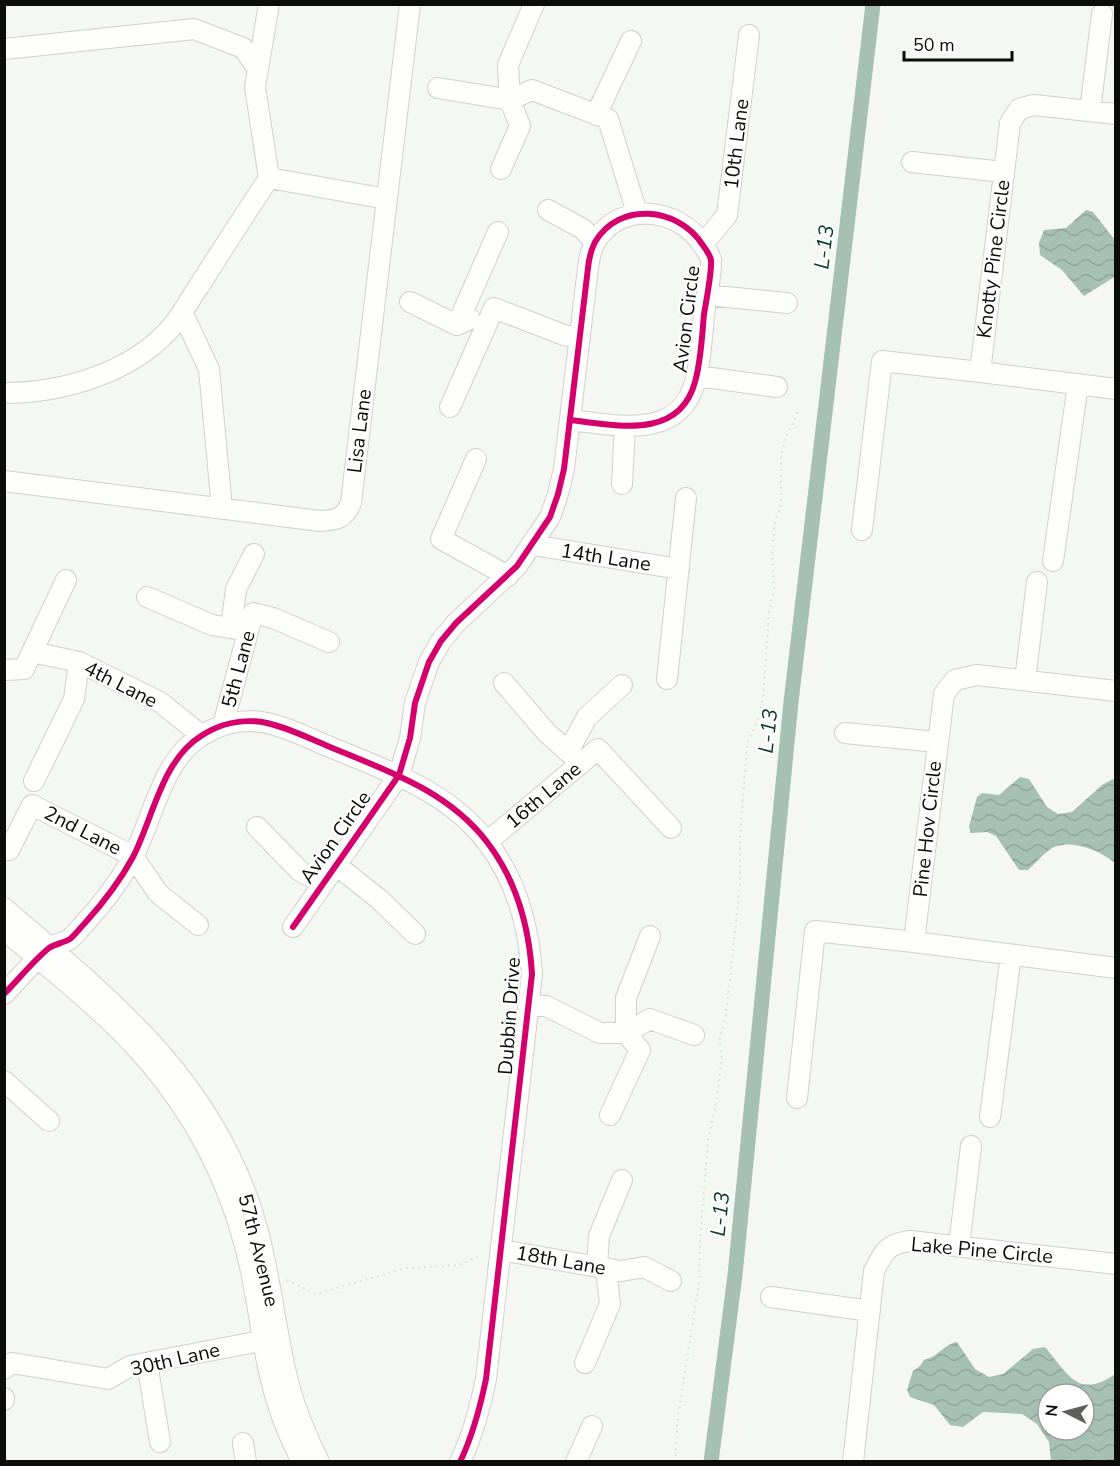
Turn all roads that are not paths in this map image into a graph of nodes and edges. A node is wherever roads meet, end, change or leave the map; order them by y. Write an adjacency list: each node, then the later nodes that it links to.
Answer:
1 (268, 4): 8 (street)
2 (410, 4): 18 (street, Lisa Lane)
3 (534, 4): 10 (street)
4 (1102, 14): 11 (street)
5 (749, 35): 23 (street, 10th Lane)
6 (631, 41): 13 (street)
7 (4, 49): 8 (street)
8 (258, 69): 17 (street)
9 (438, 88): 10 (street)
10 (510, 100): 13 (street); 15 (street)
11 (1090, 111): 12 (street, Knotty Pine Circle); 16 (street, Knotty Pine Circle)
12 (1116, 114)
13 (596, 115): 20 (street)
14 (912, 162): 16 (street)
15 (501, 169)
16 (1003, 172): 31 (street, Knotty Pine Circle)
17 (269, 178): 18 (street); 28 (street)
18 (387, 199): 44 (street, Lisa Lane)
19 (548, 210): 22 (street)
20 (637, 213): 22 (street); 23 (street, Avion Circle)
21 (498, 232): 29 (street)
22 (595, 242): 30 (street, Avion Circle)
23 (703, 244): 24 (street, Avion Circle)
24 (706, 295): 26 (street); 32 (street, Avion Circle)
25 (410, 302): 29 (street)
26 (787, 303)
27 (494, 308): 29 (street); 30 (street); 37 (street)
28 (182, 312): 36 (street); 44 (street)
29 (458, 325)
30 (580, 339): 38 (street, Avion Circle)
31 (980, 372): 33 (street); 45 (street)
32 (697, 376): 34 (street); 39 (street, Avion Circle)
33 (1078, 384): 35 (street); 48 (street)
34 (777, 387)
35 (1116, 390)
36 (4, 393)
37 (450, 407)
38 (570, 420): 39 (street, Avion Circle); 46 (street, Avion Circle)
39 (625, 426): 42 (street)
40 (476, 459): 50 (street)
41 (4, 481): 44 (street, Lisa Lane)
42 (622, 484)
43 (686, 498): 49 (street)
44 (222, 509)
45 (862, 530)
46 (532, 544): 49 (street, 14th Lane); 50 (street, Avion Circle)
47 (254, 555): 54 (street, 5th Lane)
48 (1053, 561)
49 (679, 568): 59 (street)
50 (508, 576): 69 (street, Avion Circle)
51 (66, 580): 56 (street)
52 (1037, 582): 60 (street)
53 (147, 597): 54 (street)
54 (244, 624): 55 (street); 64 (street, 5th Lane)
55 (329, 642)
56 (32, 652): 57 (street, 4th Lane); 58 (street)
57 (79, 662): 66 (street, 4th Lane); 70 (street)
58 (4, 670)
59 (667, 679)
60 (1025, 680): 63 (street, Pine Hov Circle); 67 (street, Pine Hov Circle)
61 (504, 683): 68 (street)
62 (622, 685): 68 (street)
63 (1116, 691)
64 (223, 725): 66 (street, Dubbin Drive); 69 (street, Dubbin Drive)
65 (845, 733): 67 (street)
66 (201, 735): 75 (street, Dubbin Drive)
67 (937, 742): 84 (street, Pine Hov Circle)
68 (574, 757): 72 (street, 16th Lane); 73 (street, 16th Lane)
69 (399, 775): 73 (street, Dubbin Drive); 76 (street, Avion Circle)
70 (34, 781)
71 (257, 826): 77 (street)
72 (671, 828)
73 (487, 842): 89 (street, Dubbin Drive)
74 (9, 850): 75 (street, 2nd Lane)
75 (134, 856): 79 (street); 85 (street, Dubbin Drive)
76 (336, 865): 77 (street, Avion Circle); 82 (street)
77 (323, 884): 80 (street, Avion Circle)
78 (4, 908): 85 (street, 57th Avenue)
79 (198, 925)
80 (293, 927)
81 (4, 930): 85 (street, 57th Avenue)
82 (415, 934)
83 (650, 936): 90 (street)
84 (914, 942): 86 (street); 93 (street)
85 (44, 953): 88 (street, Dubbin Drive); 106 (street, 57th Avenue)
86 (1011, 956): 87 (street); 95 (street)
87 (1116, 968)
88 (4, 994)
89 (530, 1005): 90 (street); 100 (street, Dubbin Drive)
90 (626, 1033): 91 (street); 94 (street)
91 (693, 1035)
92 (4, 1081): 96 (street)
93 (797, 1098)
94 (610, 1115)
95 (990, 1117)
96 (49, 1121)
97 (971, 1146): 99 (street)
98 (622, 1180): 102 (street)
99 (959, 1246): 101 (street, Lake Pine Circle); 105 (street, Lake Pine Circle)
100 (501, 1250): 102 (street, 18th Lane); 114 (street, Dubbin Drive)
101 (1116, 1264)
102 (608, 1268): 103 (street, 18th Lane); 108 (street)
103 (671, 1281)
104 (771, 1297): 105 (street)
105 (870, 1311): 116 (street, Lake Pine Circle)
106 (271, 1339): 107 (street, 30th Lane); 112 (street, 57th Avenue); 113 (street, 57th Avenue)
107 (147, 1363): 109 (street, 30th Lane); 111 (street)
108 (585, 1363)
109 (4, 1369)
110 (592, 1425): 115 (street)
111 (160, 1442)
112 (302, 1461)
113 (320, 1461)
114 (460, 1461)
115 (576, 1461)
116 (853, 1461)

